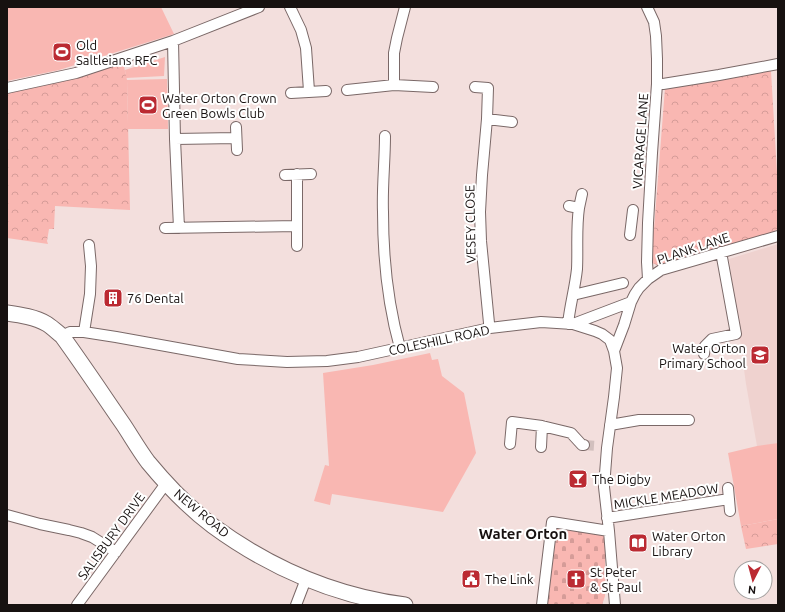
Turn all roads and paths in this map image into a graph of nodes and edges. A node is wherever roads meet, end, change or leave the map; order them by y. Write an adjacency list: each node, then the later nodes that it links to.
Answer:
1 (259, 7): 5 (street)
2 (290, 7): 13 (street)
3 (405, 7): 8 (street)
4 (647, 7): 7 (street, VICARAGE LANE)
5 (173, 41): 11 (street); 21 (street)
6 (778, 64): 7 (street)
7 (657, 84): 31 (street, VICARAGE LANE)
8 (394, 85): 9 (street); 12 (street)
9 (433, 87)
10 (475, 87): 16 (street, VESEY CLOSE)
11 (7, 88)
12 (347, 90)
13 (309, 91): 14 (street); 15 (street)
14 (326, 91)
15 (292, 93)
16 (487, 119): 17 (street); 46 (street, VESEY CLOSE)
17 (512, 122)
18 (236, 127): 20 (street)
19 (385, 136): 22 (street)
20 (236, 138): 21 (street); 24 (street)
21 (176, 139): 34 (street)
22 (385, 148): 23 (street); 49 (street)
23 (396, 148)
24 (237, 150)
25 (297, 174): 26 (street); 27 (street); 32 (street)
26 (311, 174)
27 (285, 175)
28 (582, 194): 42 (street)
29 (633, 210): 30 (street)
30 (632, 222): 31 (street); 35 (street)
31 (648, 223): 40 (street, VICARAGE LANE)
32 (297, 226): 34 (street); 38 (street)
33 (165, 228): 34 (street)
34 (179, 228)
35 (630, 235)
36 (778, 236): 39 (street, PLANK LANE)
37 (89, 245): 47 (street)
38 (297, 246)
39 (721, 252): 40 (street, PLANK LANE); 51 (street)
40 (648, 279): 43 (street, PLANK LANE)
41 (623, 283): 42 (street)
42 (573, 295): 45 (street)
43 (631, 302): 45 (street); 50 (street, PLANK LANE)
44 (7, 313): 48 (main road)
45 (571, 324): 46 (street, COLESHILL ROAD); 50 (street, COLESHILL ROAD)
46 (490, 328): 49 (street, COLESHILL ROAD)
47 (84, 332): 48 (street, COLESHILL ROAD); 49 (street, COLESHILL ROAD)
48 (62, 336): 58 (main road, NEW ROAD)
49 (400, 348)
50 (614, 351): 53 (street, COLESHILL ROAD)
51 (704, 354)
52 (689, 420): 53 (street)
53 (610, 425): 63 (street, COLESHILL ROAD)
54 (542, 426): 55 (street); 56 (street); 57 (street)
55 (510, 444)
56 (584, 445)
57 (541, 447)
58 (166, 482): 65 (street, SALISBURY DRIVE); 66 (main road, NEW ROAD)
59 (728, 488): 60 (street, MICKLE MEADOW)
60 (729, 499): 61 (street, MICKLE MEADOW); 63 (street, MICKLE MEADOW)
61 (730, 511)
62 (7, 515): 65 (street)
63 (607, 518): 64 (street, COLESHILL ROAD)
64 (609, 531): 70 (street); 71 (street, COLESHILL ROAD)
65 (116, 552): 67 (street, SALISBURY DRIVE)
66 (306, 579): 68 (street); 69 (main road, NEW ROAD)
67 (77, 605)
68 (296, 605)
69 (405, 605)
70 (542, 605)
71 (615, 605)

